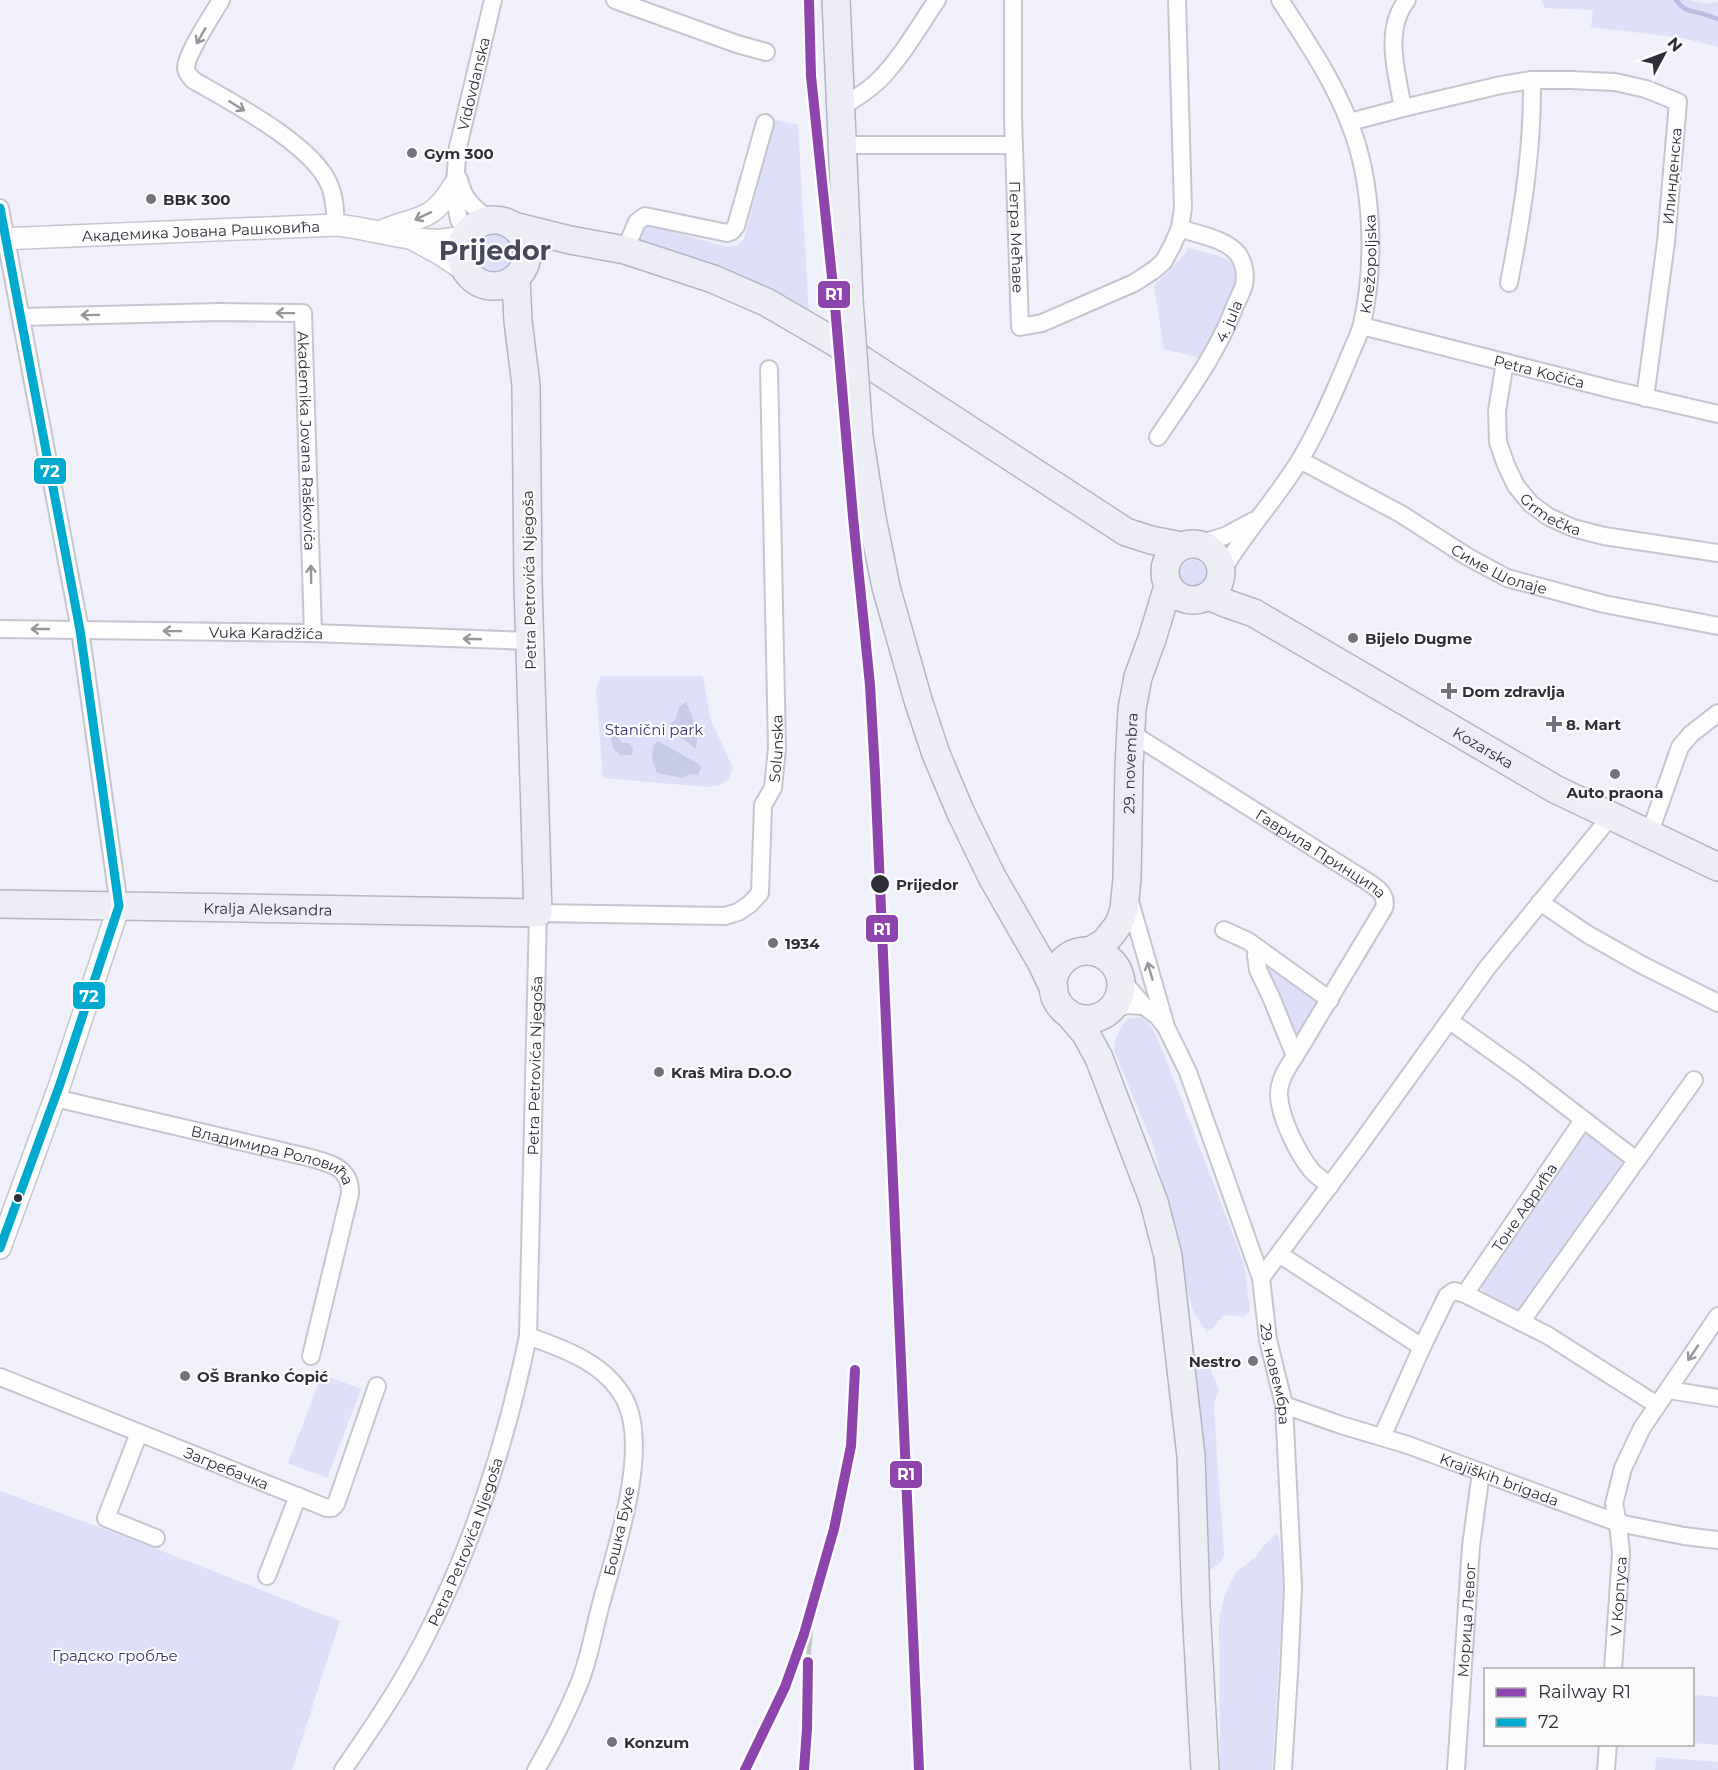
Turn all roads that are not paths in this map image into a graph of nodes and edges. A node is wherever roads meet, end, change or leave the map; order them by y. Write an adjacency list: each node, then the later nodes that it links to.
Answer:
1 (221, 0): 21 (street, one-way to 21)
2 (494, 0): 18 (street, Vidovdanska)
3 (615, 0): 10 (street)
4 (836, 0): 12 (main road)
5 (937, 0): 12 (street)
6 (1013, 0): 17 (street, Петра Мећаве)
7 (1177, 0): 22 (street)
8 (1280, 0): 15 (street, Knežopoljska)
9 (1407, 0): 13 (street)
10 (766, 52)
11 (1532, 80): 13 (street, Илинденска); 30 (street); 36 (street, Илинденска)
12 (841, 107): 16 (main road)
13 (1403, 108): 15 (street, Илинденска)
14 (765, 123): 27 (street)
15 (1350, 123): 33 (street, Knežopoljska)
16 (842, 145): 17 (street); 64 (main road, bridge)
17 (1014, 145): 22 (street, Петра Мећаве)
18 (456, 176): 20 (street, Vidovdanska); 23 (street, one-way to 23); 24 (street, Vidovdanska)
19 (0, 208): 25 (street)
20 (502, 223): 24 (main road); 26 (main road); 28 (main road)
21 (336, 225): 23 (street, Академика Јована Рашковића); 25 (street, Академика Јована Рашковића)
22 (1180, 228): 38 (street, 4. jula)
23 (391, 234): 24 (street); 29 (street)
24 (466, 235): 29 (main road)
25 (3, 239): 31 (street)
26 (570, 240): 27 (main road); 28 (main road)
27 (625, 250): 41 (main road)
28 (521, 271): 29 (main road); 32 (main road, Petra Petrovića Njegoša)
29 (475, 278): 32 (main road)
30 (1509, 283)
31 (21, 317): 48 (street); 49 (street, Akademika Jovana Raškovića, one-way to 31)
32 (518, 321): 51 (main road, Petra Petrovića Njegoša)
33 (1362, 326): 34 (street, Petra Kočića); 39 (street, Knežopoljska)
34 (1505, 362): 36 (street, Petra Kočića); 43 (street, Grmečka)
35 (770, 369): 61 (street, Solunska)
36 (1645, 398): 37 (street, Petra Kočića)
37 (1718, 414)
38 (1158, 437)
39 (1300, 460): 40 (street, Knežopoljska); 46 (street, Симе Шолаје)
40 (1257, 520): 42 (street); 45 (street, Knežopoljska)
41 (1126, 532): 42 (main road); 44 (main road)
42 (1190, 545): 44 (main road); 45 (main road)
43 (1718, 553)
44 (1166, 581): 45 (main road); 50 (main road, 29. novembra)
45 (1213, 586): 50 (main road); 54 (main road, Kozarska)
46 (1718, 626)
47 (0, 629): 48 (street, Vuka Karadžića, one-way to 47)
48 (80, 630): 49 (street, Vuka Karadžića, one-way to 48); 60 (street)
49 (313, 633): 51 (street, Vuka Karadžića, one-way to 49)
50 (1152, 639): 53 (main road, 29. novembra)
51 (530, 641): 61 (main road, Petra Petrovića Njegoša)
52 (1718, 713): 55 (street)
53 (1131, 734): 57 (main road, 29. novembra); 69 (street, Гаврила Принципа)
54 (1611, 816): 55 (main road, Kozarska); 58 (street)
55 (1649, 835): 56 (main road, Kozarska)
56 (1718, 867)
57 (1127, 889): 62 (main road, 29. novembra); 75 (street, 29. novembra, one-way to 57)
58 (1540, 902): 70 (street); 74 (street)
59 (0, 904): 60 (main road, Kralja Aleksandra)
60 (119, 906): 61 (main road, Kralja Aleksandra); 79 (street)
61 (538, 914): 89 (street, Petra Petrovića Njegoša)
62 (1119, 924): 66 (main road, 29. novembra); 67 (main road, 29. novembra)
63 (1224, 930): 65 (street)
64 (1027, 938): 66 (main road); 68 (main road)
65 (1258, 948): 69 (street); 76 (street)
66 (1079, 953): 67 (main road); 68 (main road)
67 (1119, 974): 71 (street); 72 (main road)
68 (1054, 989): 73 (main road)
69 (1330, 1000): 76 (street, Гаврила Принципа)
70 (1718, 1003)
71 (1144, 1006): 72 (street); 75 (street, 29. новембра)
72 (1107, 1013): 73 (main road); 77 (main road)
73 (1069, 1014): 77 (main road)
74 (1450, 1021): 80 (street); 82 (street)
75 (1166, 1027): 85 (street, 29. новембра)
76 (1294, 1056): 82 (street, Гаврила Принципа)
77 (1099, 1058): 110 (main road)
78 (1694, 1080): 81 (street)
79 (55, 1098): 83 (street); 91 (street, Владимира Роловића)
80 (1583, 1120): 81 (street); 86 (street, Тоне Афрића)
81 (1636, 1160): 88 (street)
82 (1330, 1186): 84 (street)
83 (0, 1248)
84 (1280, 1254): 85 (street); 90 (street)
85 (1261, 1278): 96 (street, 29. новембра)
86 (1465, 1294): 88 (street); 90 (street)
87 (1718, 1316): 94 (street, V Корпуса, one-way to 94)
88 (1521, 1322): 97 (street)
89 (528, 1336): 108 (street, Petra Petrovića Njegoša); 109 (street, Бошка Бухе)
90 (1422, 1347): 99 (street)
91 (311, 1356)
92 (0, 1377): 98 (street, Загребачка)
93 (377, 1386): 101 (street, Загребачка)
94 (1669, 1390): 95 (street); 97 (street, V Корпуса)
95 (1718, 1398)
96 (1284, 1405): 99 (street, Krajiških brigada); 111 (street, 29. новембра)
97 (1658, 1406): 102 (street, V Корпуса)
98 (139, 1433): 101 (street, Загребачка); 103 (street)
99 (1382, 1437): 100 (street, Krajiških brigada)
100 (1481, 1472): 102 (street, Krajiških brigada); 112 (street, Морица Левог)
101 (298, 1496): 105 (street)
102 (1618, 1522): 104 (street, Krajiških brigada); 106 (street, V Корпуса)
103 (156, 1538)
104 (1718, 1540)
105 (267, 1576)
106 (1613, 1668)
107 (1608, 1746): 113 (street)
108 (344, 1770)
109 (536, 1770)
110 (1205, 1770)
111 (1282, 1770)
112 (1456, 1770)
113 (1606, 1770)

